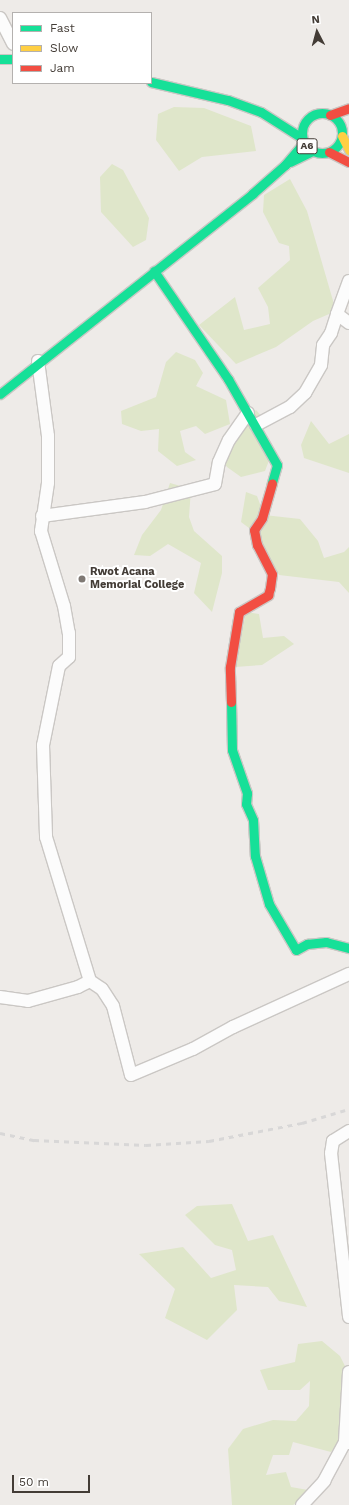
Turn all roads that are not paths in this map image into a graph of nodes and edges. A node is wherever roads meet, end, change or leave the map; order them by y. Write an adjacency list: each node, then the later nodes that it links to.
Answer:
1 (0, 18): 2 (street)
2 (12, 42)
3 (0, 59): 4 (street)
4 (12, 59)
5 (152, 82): 7 (street, A6)
6 (349, 108): 9 (street)
7 (260, 112): 8 (street, A6); 14 (street, A6)
8 (281, 114)
9 (330, 115): 11 (street); 13 (street)
10 (295, 116): 11 (street)
11 (309, 118): 14 (street, A6)
12 (349, 119): 13 (street, A6)
13 (341, 132): 15 (street); 17 (street, A6)
14 (303, 140): 16 (street, A6); 19 (street)
15 (349, 150)
16 (313, 151): 17 (street, A6); 19 (street)
17 (329, 152): 18 (street)
18 (349, 162)
19 (285, 165): 20 (street)
20 (154, 271): 24 (street); 26 (street)
21 (349, 281): 22 (street)
22 (337, 314): 23 (street); 27 (street)
23 (349, 323)
24 (38, 361): 25 (street); 28 (street)
25 (0, 394)
26 (248, 413): 27 (street); 28 (street)
27 (256, 425): 29 (street)
28 (42, 516): 31 (street)
29 (349, 948)
30 (349, 974): 31 (street)
31 (90, 981): 32 (street)
32 (0, 997)
33 (349, 1131): 34 (street)
34 (349, 1317)
35 (349, 1372): 36 (street)
36 (347, 1442): 37 (street)
37 (302, 1505)

